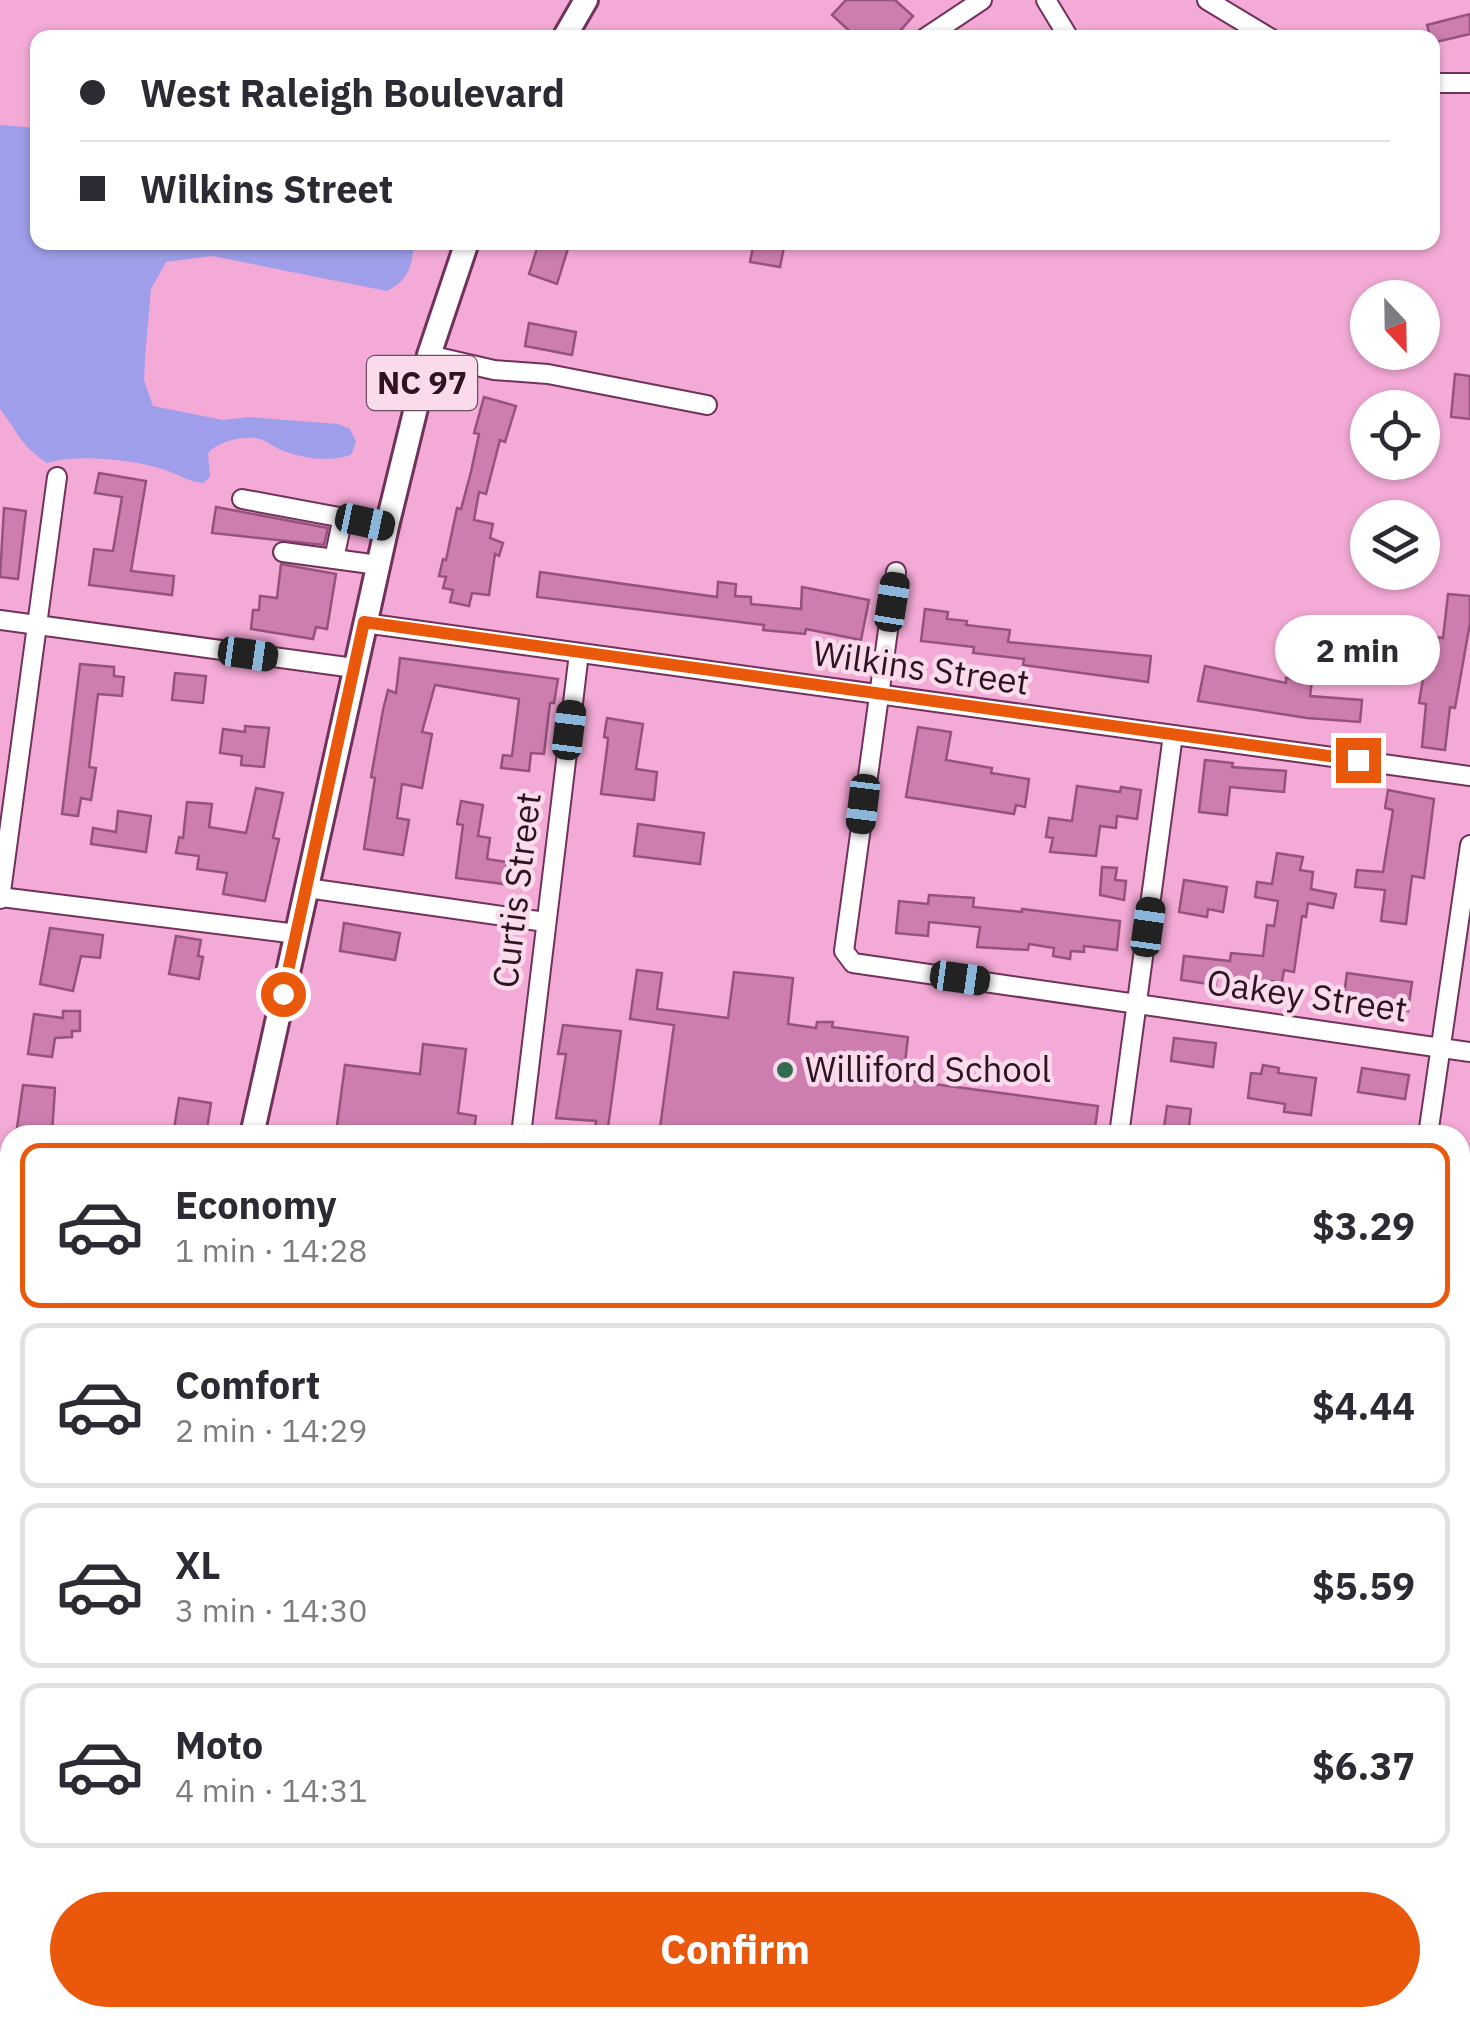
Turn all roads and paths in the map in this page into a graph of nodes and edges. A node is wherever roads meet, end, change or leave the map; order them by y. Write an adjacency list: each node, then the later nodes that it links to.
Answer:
1 (586, 0): 5 (main road)
2 (982, 0): 6 (street)
3 (1046, 0): 7 (street)
4 (1207, 0): 8 (street)
5 (569, 30)
6 (937, 30)
7 (1065, 30)
8 (1257, 30)
9 (1440, 83): 10 (street)
10 (1470, 84)
11 (464, 250): 12 (main road, NC 97)
12 (428, 355): 13 (street); 17 (main road, NC 97)
13 (707, 405)
14 (57, 477): 24 (street)
15 (242, 500): 16 (street)
16 (343, 517): 17 (street); 19 (street)
17 (387, 526): 20 (main road, NC 97)
18 (283, 552): 19 (street)
19 (334, 559): 20 (street)
20 (378, 565): 23 (main road, NC 97)
21 (896, 572): 27 (street)
22 (0, 620): 24 (street)
23 (364, 622): 25 (street, Wilkins Street); 26 (main road, NC 97)
24 (36, 625): 26 (street); 32 (street)
25 (578, 653): 27 (street, Wilkins Street); 33 (street, Curtis Street)
26 (354, 668): 31 (main road, NC 97)
27 (877, 694): 28 (street, Wilkins Street); 35 (street, Oakey Street)
28 (1173, 735): 29 (street, Wilkins Street); 35 (street)
29 (1470, 776)
30 (1470, 845): 36 (street)
31 (307, 888): 33 (street); 34 (main road, NC 97)
32 (0, 898): 34 (street)
33 (545, 922): 39 (street, Curtis Street)
34 (296, 934): 38 (main road, NC 97)
35 (1138, 1004): 36 (street, Oakey Street); 40 (street)
36 (1440, 1048): 37 (street, Oakey Street); 41 (street)
37 (1470, 1052)
38 (254, 1125)
39 (522, 1125)
40 (1120, 1125)
41 (1429, 1125)

